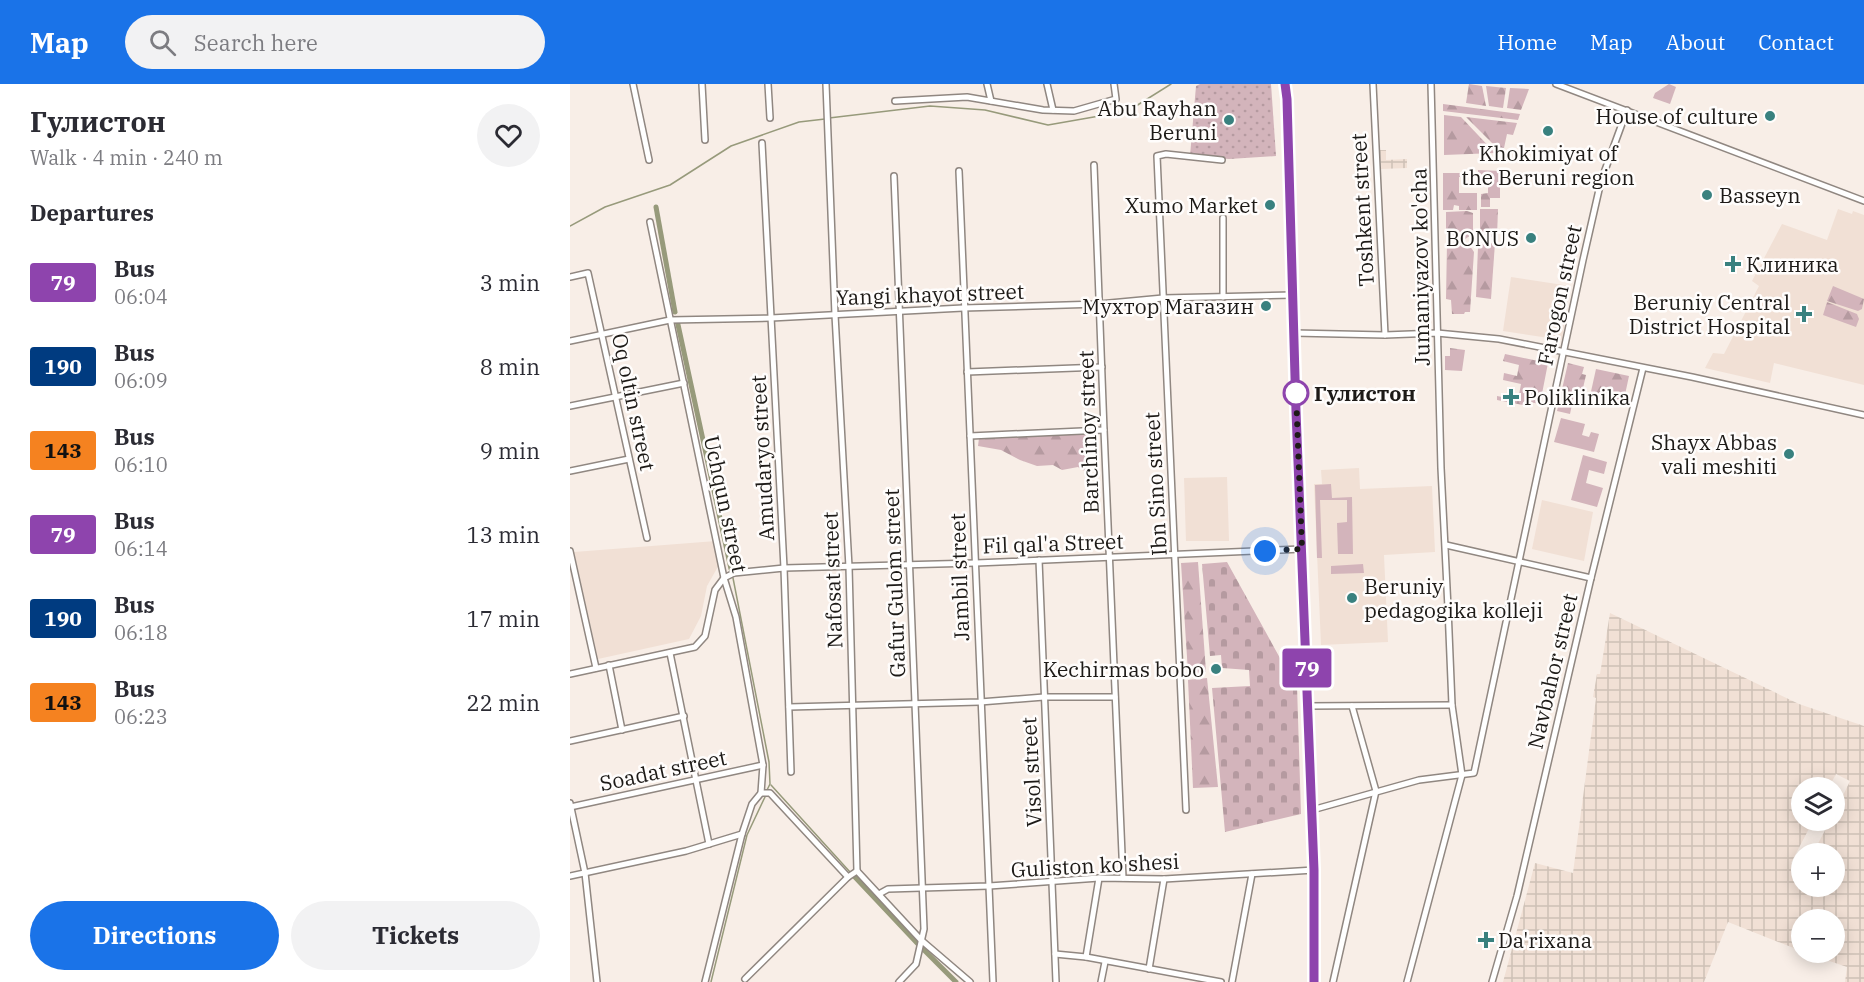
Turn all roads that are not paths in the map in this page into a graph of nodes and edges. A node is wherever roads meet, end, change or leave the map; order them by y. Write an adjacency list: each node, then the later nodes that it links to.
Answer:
1 (633, 84): 19 (street)
2 (702, 84): 17 (street)
3 (768, 84): 16 (street)
4 (826, 84): 34 (street, Nafosat street)
5 (987, 84): 13 (street)
6 (1047, 84): 14 (street)
7 (1114, 84): 14 (street)
8 (1285, 84): 28 (main road)
9 (1373, 84): 40 (street, Toshkent street)
10 (1431, 84): 38 (street, Jumaniyazov ko'cha)
11 (1556, 84): 15 (street)
12 (895, 101): 13 (street)
13 (991, 102): 14 (street)
14 (1053, 110)
15 (1627, 110): 24 (street); 42 (street, Farogon street)
16 (770, 118)
17 (705, 140)
18 (762, 143): 35 (street, Amudaryo street)
19 (650, 160)
20 (1222, 160): 30 (street, Ibn Sino street)
21 (1094, 165): 31 (street, Barchinoy street)
22 (959, 171): 32 (street, Jambil street)
23 (894, 176): 33 (street, Gafur Gulom street)
24 (1864, 201)
25 (1222, 218): 29 (street)
26 (650, 222): 36 (street, Uchqun street)
27 (570, 277): 39 (street, Oq oltin street)
28 (1293, 295): 29 (street, Yangi khayot street); 37 (main road)
29 (1223, 297): 30 (street, Yangi khayot street)
30 (1163, 298): 31 (street, Yangi khayot street); 58 (street, Ibn Sino street)
31 (1099, 304): 32 (street, Yangi khayot street); 43 (street, Barchinoy street)
32 (963, 308): 33 (street, Yangi khayot street); 45 (street, Jambil street)
33 (900, 312): 34 (street, Yangi khayot street); 63 (street, Gafur Gulom street)
34 (835, 315): 35 (street, Yangi khayot street); 64 (street, Nafosat street)
35 (771, 318): 36 (street, Yangi khayot street); 65 (street, Amudaryo street)
36 (670, 320): 39 (street, Yangi khayot street); 46 (street, Uchqun street)
37 (1294, 333): 40 (street); 56 (main road)
38 (1437, 333): 40 (street); 42 (street); 55 (street, Jumaniyazov ko'cha)
39 (602, 334): 41 (street, Yangi khayot street); 47 (street, Oq oltin street)
40 (1385, 335)
41 (570, 341)
42 (1564, 351): 44 (street); 61 (street, Farogon street)
43 (1102, 368): 45 (street); 50 (street, Barchinoy street)
44 (1643, 368): 49 (street); 67 (street, Navbahor street)
45 (967, 372): 51 (street, Jambil street)
46 (684, 383): 47 (street); 66 (street, Uchqun street)
47 (615, 398): 48 (street); 52 (street, Oq oltin street)
48 (570, 406)
49 (1864, 415)
50 (1104, 430): 51 (street); 59 (street, Barchinoy street)
51 (970, 436): 62 (street, Jambil street)
52 (629, 459): 53 (street); 54 (street, Oq oltin street)
53 (570, 471)
54 (647, 538)
55 (1446, 544): 61 (street); 77 (street, Jumaniyazov ko'cha)
56 (1302, 549): 58 (street, Fil qal'a Street); 78 (main road)
57 (570, 551): 70 (street)
58 (1174, 555): 59 (street, Fil qal'a Street); 91 (street, Ibn Sino street)
59 (1109, 557): 60 (street, Fil qal'a Street); 73 (street, Barchinoy street)
60 (1038, 560): 62 (street, Fil qal'a Street); 72 (street, Visol street)
61 (1519, 561): 67 (street); 86 (street, Farogon street)
62 (976, 563): 63 (street, Fil qal'a Street); 74 (street, Jambil street)
63 (910, 565): 64 (street, Fil qal'a Street); 76 (street, Gafur Gulom street)
64 (849, 567): 65 (street, Fil qal'a Street); 75 (street, Nafosat street)
65 (784, 568): 66 (street, Fil qal'a Street); 80 (street, Amudaryo street)
66 (724, 578): 68 (street); 84 (street, Uchqun street)
67 (1591, 578): 128 (street, Navbahor street)
68 (670, 654): 69 (street); 81 (street)
69 (609, 665): 70 (street); 82 (street)
70 (596, 668): 71 (street)
71 (570, 674)
72 (1044, 697): 73 (street); 74 (street); 104 (street, Visol street)
73 (1115, 697): 102 (street, Barchinoy street)
74 (980, 702): 76 (street); 105 (street, Jambil street)
75 (853, 704): 76 (street); 80 (street); 96 (street, Nafosat street)
76 (915, 704): 106 (street, Gafur Gulom street)
77 (1452, 705): 79 (street); 86 (street, Jumaniyazov ko'cha)
78 (1308, 706): 79 (street); 92 (main road)
79 (1352, 706): 88 (street)
80 (789, 707): 85 (street, Amudaryo street)
81 (684, 716): 82 (street); 87 (street)
82 (621, 730): 83 (street)
83 (570, 741)
84 (763, 765): 87 (street, Soadat street); 89 (street, Uchqun street)
85 (791, 772)
86 (1462, 775): 88 (street); 127 (street, Jumaniyazov ko'cha)
87 (696, 779): 90 (street, Soadat street); 94 (street)
88 (1376, 792): 92 (street); 126 (street)
89 (760, 793): 93 (street); 100 (street)
90 (570, 806): 97 (street)
91 (1186, 810)
92 (1312, 810): 95 (main road)
93 (742, 834): 94 (street); 116 (street)
94 (709, 844): 97 (street)
95 (1314, 870): 98 (street, Guliston ko'shesi); 125 (main road)
96 (857, 871): 100 (street); 107 (street)
97 (585, 873): 99 (street); 115 (street)
98 (1252, 874): 103 (street, Guliston ko'shesi); 124 (street)
99 (570, 876)
100 (848, 877): 114 (street)
101 (1100, 878): 102 (street, Guliston ko'shesi); 104 (street, Guliston ko'shesi); 110 (street)
102 (1123, 878): 103 (street, Guliston ko'shesi)
103 (1164, 879): 112 (street)
104 (1053, 883): 105 (street, Guliston ko'shesi); 109 (street, Visol street)
105 (989, 886): 106 (street, Guliston ko'shesi); 119 (street, Jambil street)
106 (924, 888): 107 (street, Guliston ko'shesi); 108 (street, Gafur Gulom street)
107 (879, 894): 108 (street)
108 (921, 940): 117 (street, Gafur Gulom street); 118 (street)
109 (1055, 954): 110 (street); 120 (street, Visol street)
110 (1086, 957): 111 (street)
111 (1105, 962): 112 (street); 121 (street)
112 (1149, 969): 113 (street)
113 (1169, 973): 122 (street); 123 (street)
114 (745, 979)
115 (597, 982)
116 (705, 982)
117 (899, 982)
118 (970, 982)
119 (993, 982)
120 (1056, 982)
121 (1101, 982)
122 (1168, 982)
123 (1221, 982)
124 (1232, 982)
125 (1314, 982)
126 (1333, 982)
127 (1407, 982)
128 (1492, 982)

